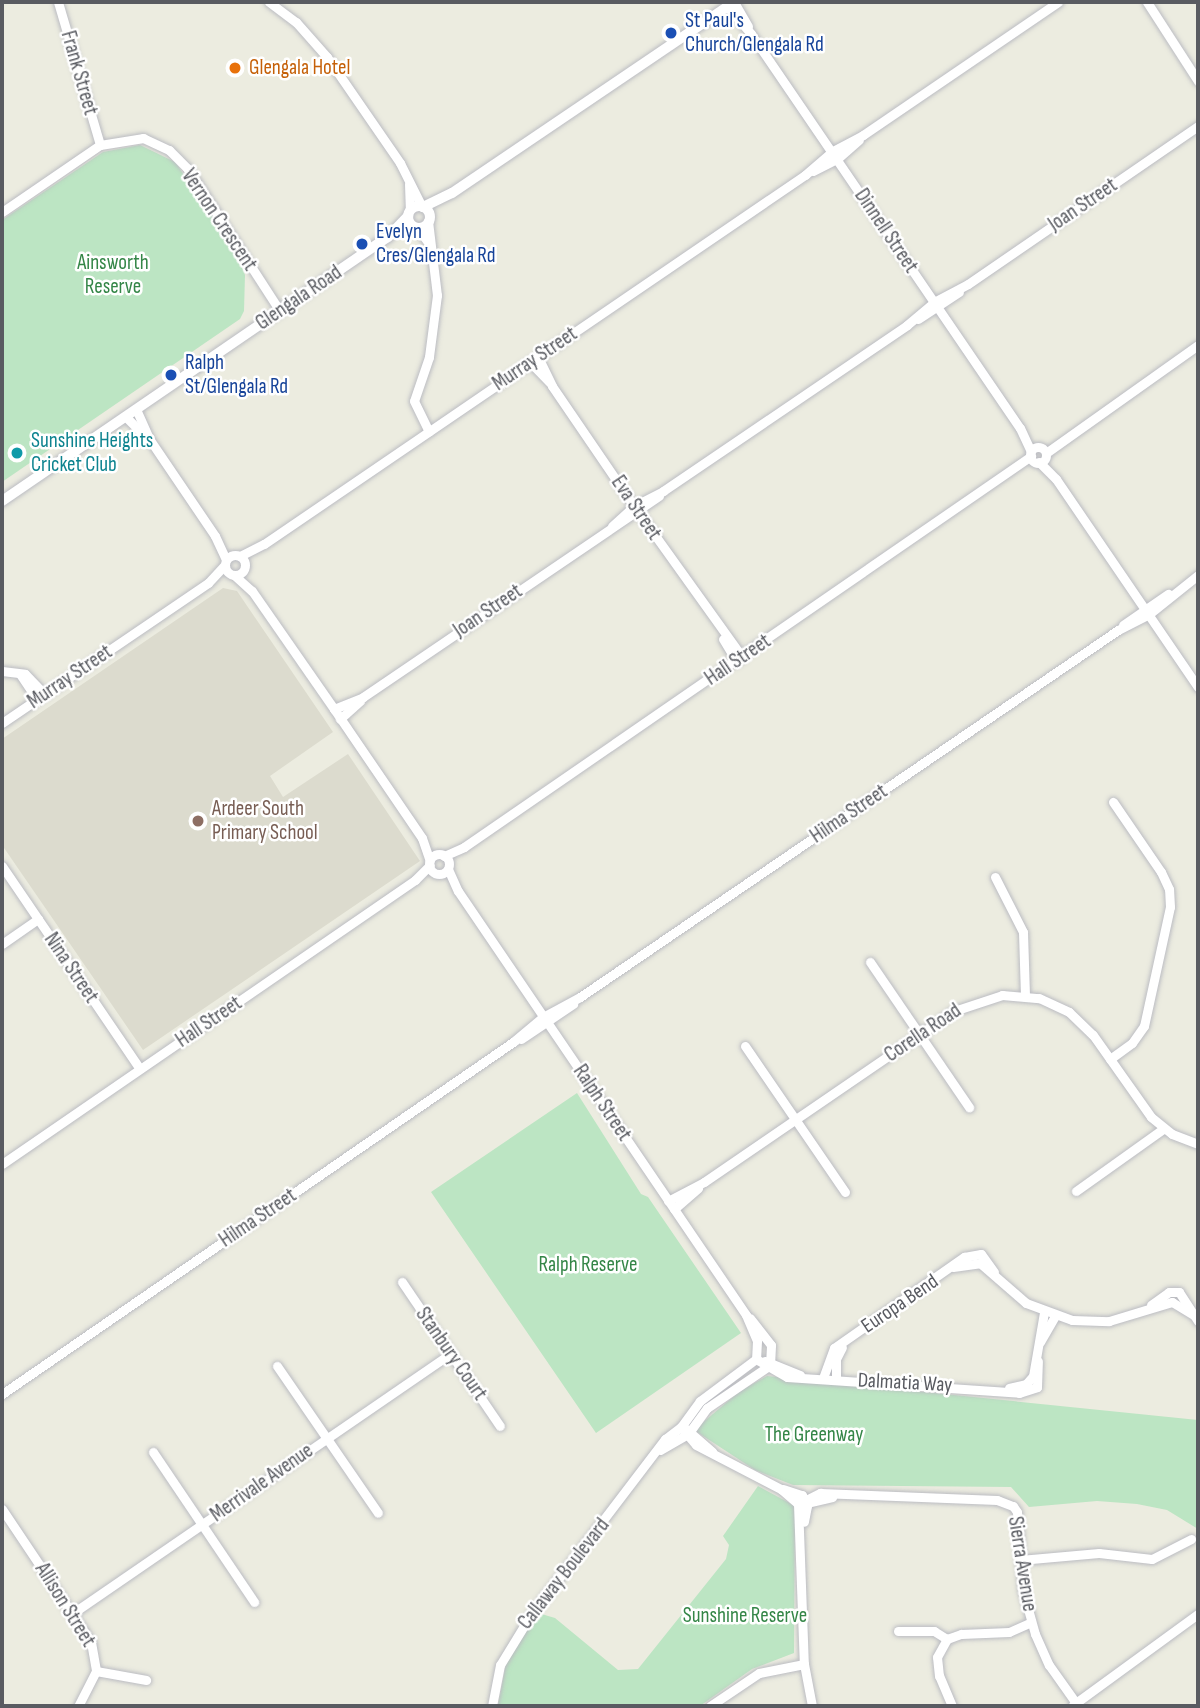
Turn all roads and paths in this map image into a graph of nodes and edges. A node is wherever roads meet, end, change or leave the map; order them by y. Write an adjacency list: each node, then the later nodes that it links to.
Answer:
1 (58, 2): 8 (street, Frank Street)
2 (269, 2): 10 (street)
3 (1058, 2): 9 (street, Murray Street)
4 (1147, 2): 6 (street)
5 (732, 3): 9 (street, Dinnell Street); 13 (street)
6 (1198, 81)
7 (1198, 126): 17 (street, Joan Street)
8 (100, 145): 11 (street, Vernon Crescent); 18 (street, Vernon Crescent)
9 (834, 155): 17 (street, Dinnell Street); 20 (street, Murray Street)
10 (409, 180): 12 (street); 13 (street)
11 (2, 212)
12 (409, 213): 13 (street); 14 (street); 15 (street, Glengala Road)
13 (426, 213): 14 (street, Glengala Road); 16 (street)
14 (416, 227): 15 (street, Glengala Road); 16 (street)
15 (388, 237): 18 (street, Glengala Road)
16 (433, 249): 23 (street)
17 (936, 305): 25 (street, Dinnell Street); 27 (street, Joan Street)
18 (280, 311): 21 (street, Glengala Road)
19 (1198, 345): 25 (street, Hall Street)
20 (534, 360): 23 (street, Murray Street); 27 (street, Eva Street)
21 (136, 409): 22 (street, Glengala Road); 24 (street, Ralph Street)
22 (125, 416): 24 (street, Ralph Street); 26 (street, Glengala Road)
23 (429, 432): 28 (street, Murray Street)
24 (150, 440): 28 (street, Ralph Street)
25 (1038, 455): 30 (street, Dinnell Street); 31 (street, Hall Street)
26 (2, 501)
27 (636, 509): 31 (street, Eva Street); 35 (street, Joan Street)
28 (235, 564): 34 (street, Murray Street); 36 (street, Ralph Street)
29 (1198, 575): 30 (street, Hilma Street)
30 (1146, 611): 33 (street, Dinnell Street); 47 (street, Hilma Street)
31 (739, 659): 40 (street, Hall Street)
32 (2, 671): 34 (street)
33 (1198, 687)
34 (41, 697): 38 (street, Murray Street)
35 (363, 697): 36 (street, Joan Street); 37 (street, Joan Street)
36 (334, 709): 37 (street, Ralph Street)
37 (340, 719): 40 (street, Ralph Street)
38 (2, 723)
39 (1113, 802): 50 (street)
40 (439, 864): 47 (street, Ralph Street); 51 (street, Hall Street)
41 (2, 866): 43 (street, Nina Street)
42 (995, 877): 46 (street)
43 (38, 919): 44 (street); 51 (street, Nina Street)
44 (2, 944)
45 (870, 962): 48 (street)
46 (1025, 995): 48 (street, Corella Road); 50 (street, Corella Road)
47 (546, 1021): 59 (street, Ralph Street); 73 (street, Hilma Street)
48 (920, 1035): 52 (street); 53 (street, Corella Road)
49 (745, 1046): 53 (street)
50 (1110, 1059): 54 (street, Corella Road)
51 (140, 1069): 56 (street, Hall Street)
52 (969, 1107)
53 (796, 1119): 58 (street); 59 (street, Corella Road)
54 (1163, 1129): 55 (street, Corella Road); 57 (street)
55 (1198, 1144)
56 (2, 1164)
57 (1076, 1191)
58 (845, 1192)
59 (671, 1205): 62 (street, Ralph Street)
60 (401, 1282): 67 (street, Stanbury Court)
61 (1044, 1312): 63 (street, Europa Bend); 65 (street, Europa Bend); 66 (street, Dalmatia Way)
62 (746, 1315): 68 (street, Ralph Street); 69 (street, Ralph Street)
63 (1055, 1316): 64 (street, Europa Bend); 66 (street, Dalmatia Way)
64 (1196, 1318)
65 (847, 1340): 71 (street, Europa Bend); 72 (street, Europa Bend)
66 (1040, 1342): 72 (street, Dalmatia Way)
67 (450, 1354): 74 (street, Stanbury Court); 76 (street, Merrivale Avenue)
68 (756, 1359): 69 (street, Dalmatia Way); 75 (street, Callaway Boulevard)
69 (769, 1365): 71 (street, Dalmatia Way); 75 (street, Callaway Boulevard)
70 (277, 1366): 76 (street)
71 (823, 1378): 72 (street, Dalmatia Way)
72 (836, 1380)
73 (2, 1394)
74 (500, 1426)
75 (686, 1431): 78 (street); 95 (street, Callaway Boulevard)
76 (326, 1439): 80 (street); 81 (street, Merrivale Avenue)
77 (153, 1452): 81 (street)
78 (804, 1502): 83 (street, Sierra Avenue); 90 (street)
79 (2, 1509): 85 (street, Allison Street)
80 (378, 1513)
81 (202, 1524): 84 (street); 85 (street, Merrivale Avenue)
82 (1191, 1539): 83 (street)
83 (1020, 1560): 87 (street, Sierra Avenue)
84 (254, 1602)
85 (73, 1613): 91 (street, Allison Street)
86 (1198, 1614): 93 (street)
87 (1031, 1622): 89 (street); 93 (street, Sierra Avenue)
88 (898, 1631): 89 (street)
89 (947, 1639): 98 (street)
90 (804, 1664): 96 (street); 97 (street)
91 (96, 1671): 92 (street); 94 (street, Allison Street)
92 (146, 1680)
93 (1074, 1704)
94 (78, 1706)
95 (492, 1706)
96 (709, 1706)
97 (812, 1706)
98 (952, 1706)

